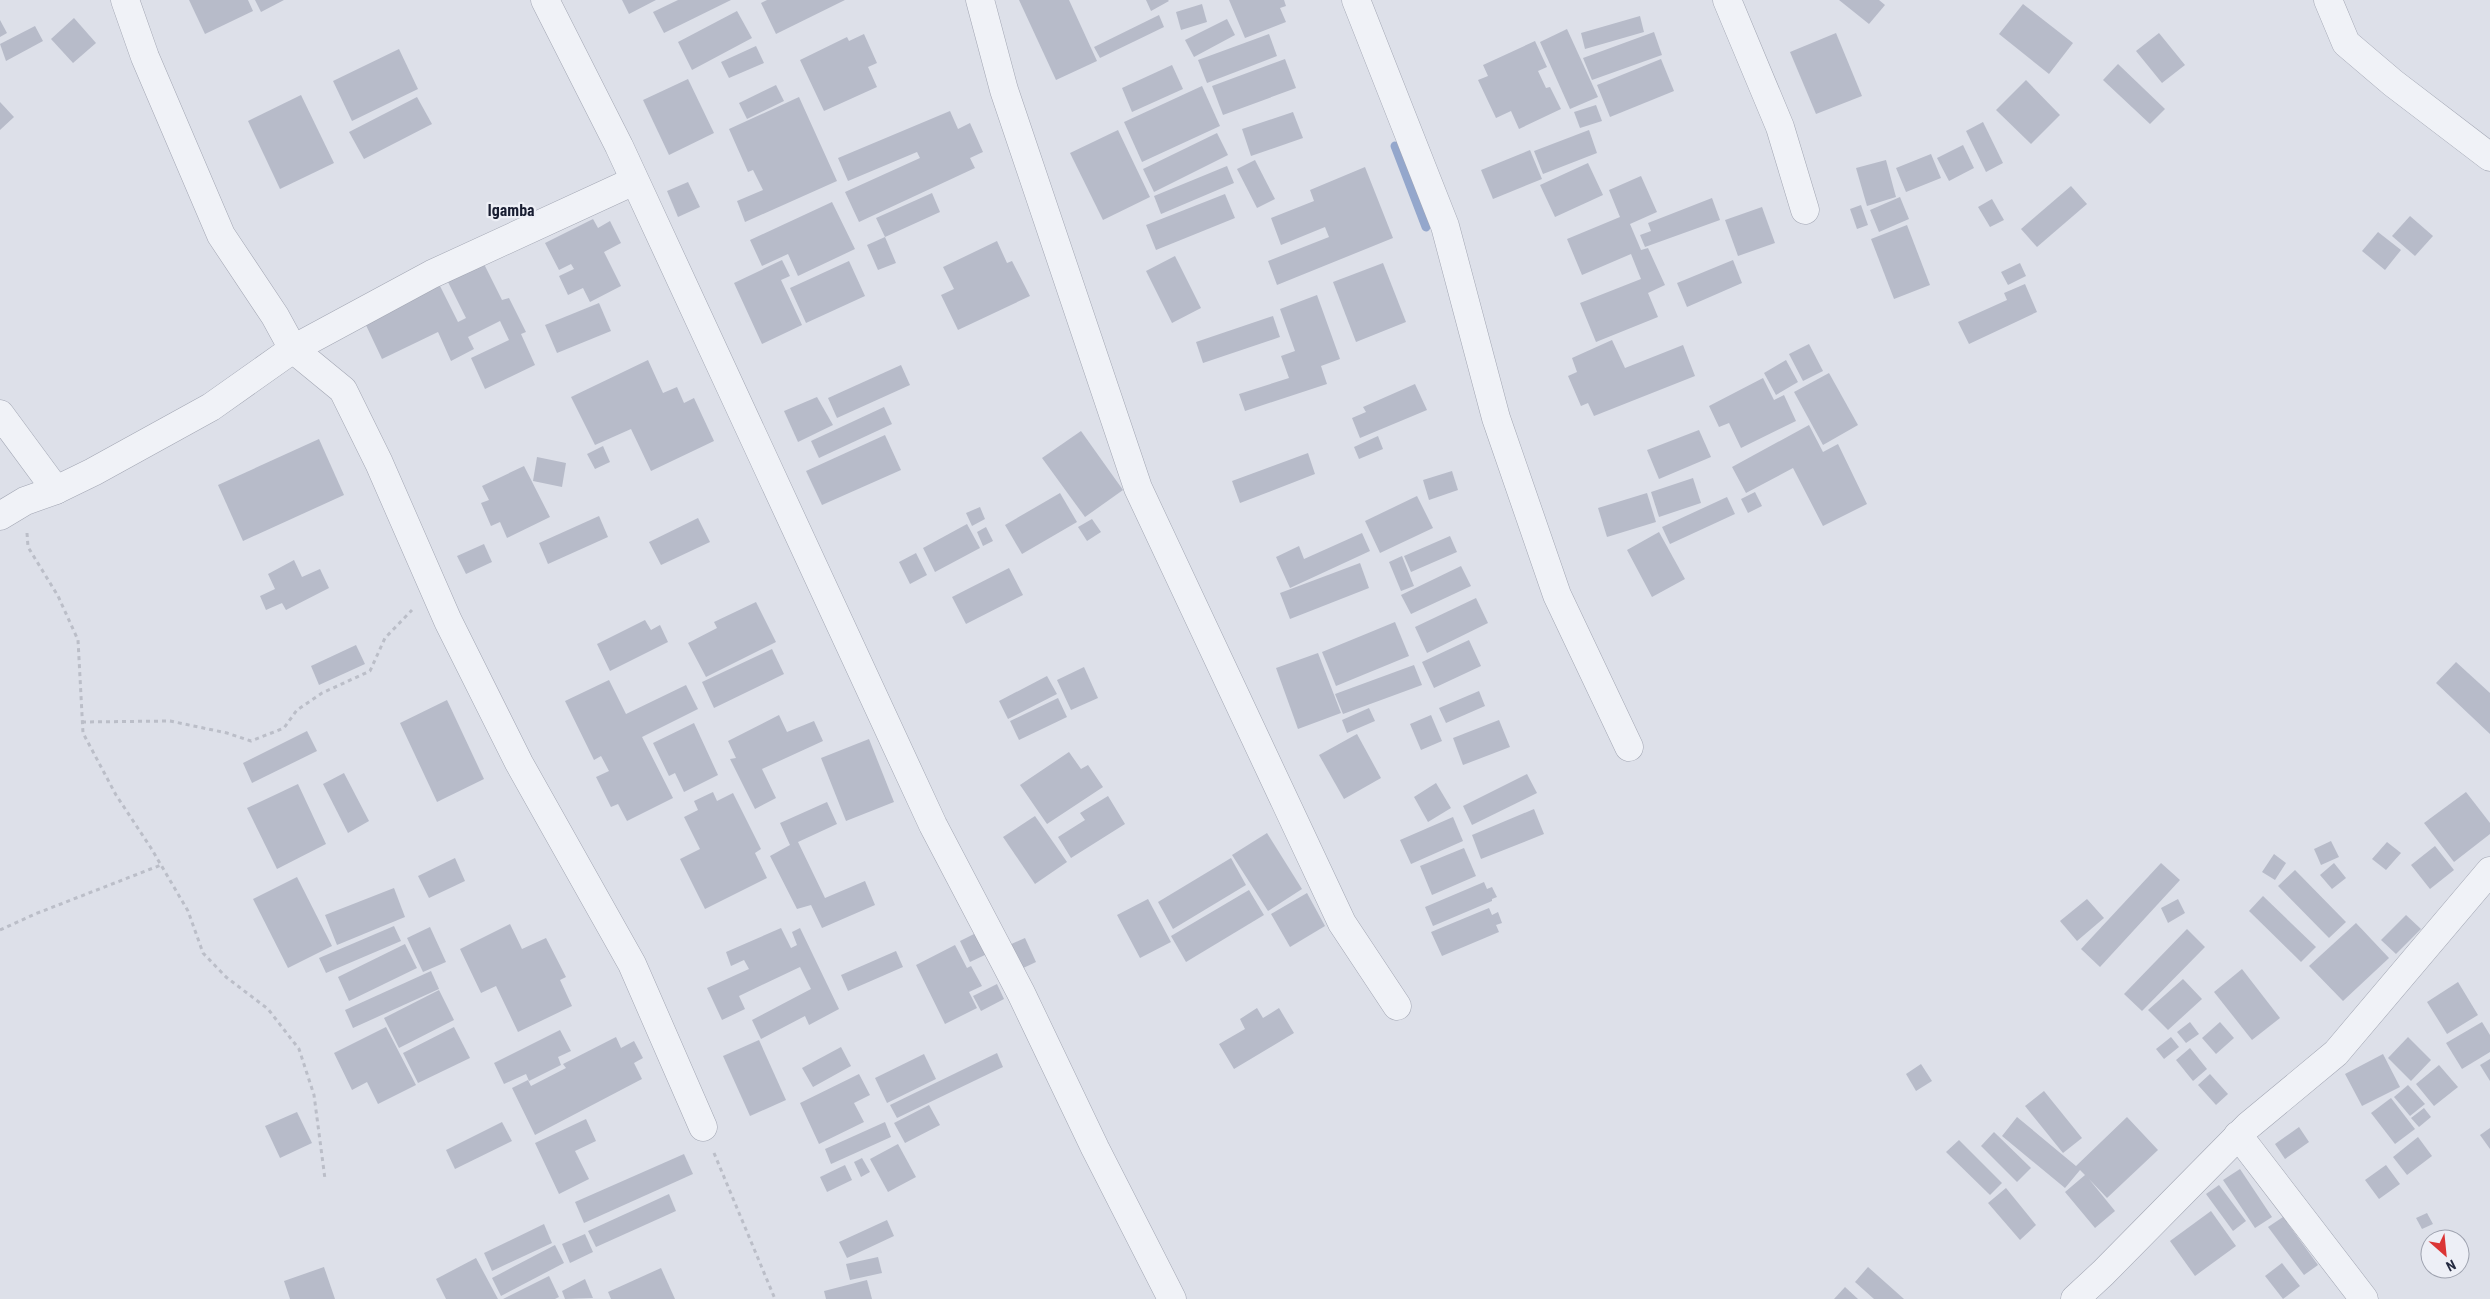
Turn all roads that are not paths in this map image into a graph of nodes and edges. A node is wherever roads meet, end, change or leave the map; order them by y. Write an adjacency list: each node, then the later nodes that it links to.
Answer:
1 (125, 0): 10 (street)
2 (545, 0): 8 (street)
3 (980, 0): 16 (street)
4 (1356, 0): 14 (street)
5 (1727, 0): 9 (street)
6 (2328, 0): 7 (street)
7 (2490, 157)
8 (634, 181): 10 (street); 19 (street)
9 (1805, 210)
10 (293, 350): 12 (street); 17 (street)
11 (0, 414): 12 (street)
12 (56, 490): 13 (street)
13 (0, 516)
14 (1629, 747)
15 (2490, 872): 18 (street)
16 (1397, 1006)
17 (703, 1126)
18 (2238, 1135): 20 (street); 21 (street)
19 (1172, 1299)
20 (2074, 1299)
21 (2364, 1299)

